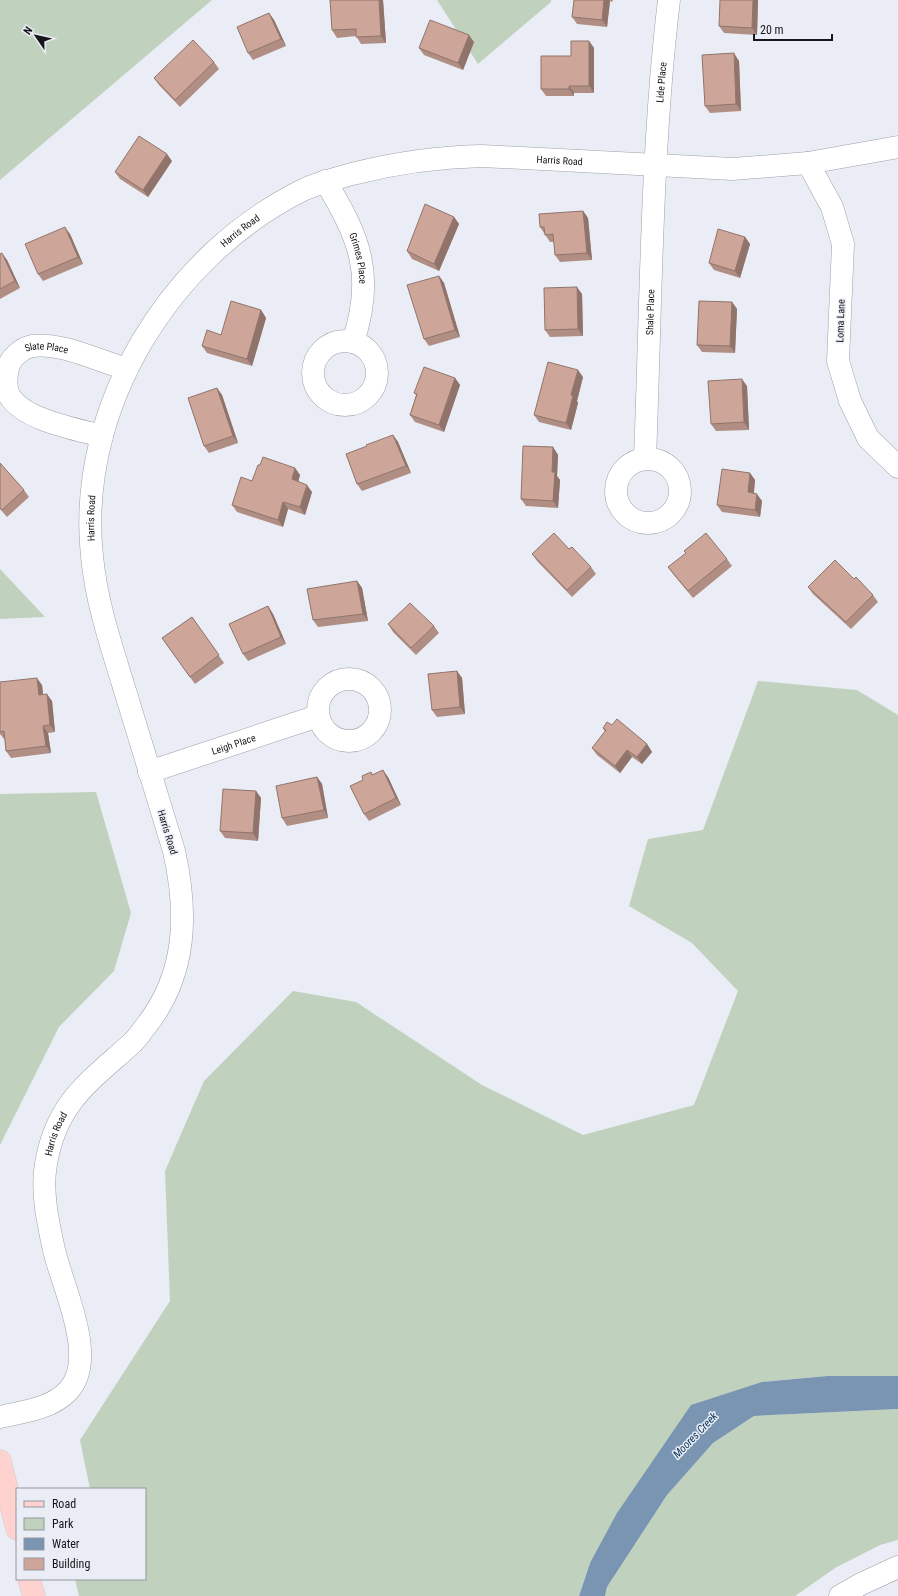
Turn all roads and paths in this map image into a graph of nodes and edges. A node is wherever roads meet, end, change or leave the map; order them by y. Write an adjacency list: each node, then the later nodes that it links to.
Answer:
1 (669, 0): 4 (street, Lide Place)
2 (898, 147): 3 (street, Harris Road)
3 (808, 163): 4 (street, Harris Road); 10 (street, Loma Lane)
4 (656, 166): 5 (street, Harris Road); 9 (street, Shale Place)
5 (325, 181): 6 (street, Grimes Place); 7 (street, Harris Road)
6 (353, 342)
7 (126, 369): 8 (street, Harris Road); 8 (street, Slate Place)
8 (102, 436): 12 (street, Harris Road)
9 (645, 458)
10 (898, 467)
11 (318, 716): 12 (street, Leigh Place)
12 (149, 772): 13 (street, Harris Road)
13 (0, 1417)
14 (0, 1461): 15 (main road)
15 (16, 1525)
16 (898, 1568): 19 (street)
17 (29, 1580): 18 (main road)
18 (34, 1596)
19 (840, 1596)

